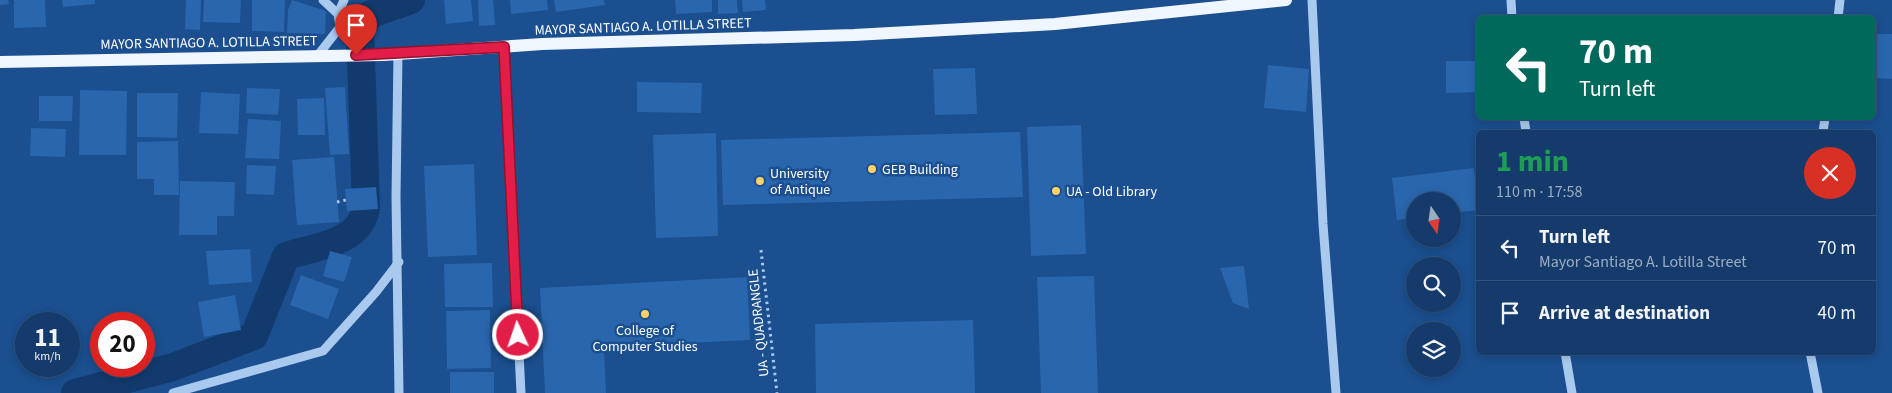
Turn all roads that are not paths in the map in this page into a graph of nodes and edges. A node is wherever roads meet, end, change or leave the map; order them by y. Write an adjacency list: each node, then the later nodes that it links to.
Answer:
1 (323, 0): 7 (street)
2 (344, 0): 7 (street)
3 (1286, 0): 10 (main road, MAYOR SANTIAGO A. LOTILLA STREET)
4 (1312, 0): 20 (street)
5 (1511, 0): 8 (street)
6 (1840, 0): 9 (street)
7 (338, 14): 11 (street)
8 (1512, 15)
9 (1838, 15)
10 (504, 47): 12 (main road, MAYOR SANTIAGO A. LOTILLA STREET); 19 (street)
11 (318, 54): 12 (main road, MAYOR SANTIAGO A. LOTILLA STREET); 13 (main road, MAYOR SANTIAGO A. LOTILLA STREET)
12 (398, 54): 14 (street)
13 (0, 62)
14 (399, 262): 17 (street); 18 (street)
15 (1566, 355): 21 (street)
16 (1811, 355): 22 (street)
17 (173, 393)
18 (399, 393)
19 (521, 393)
20 (1336, 393)
21 (1572, 393)
22 (1818, 393)

